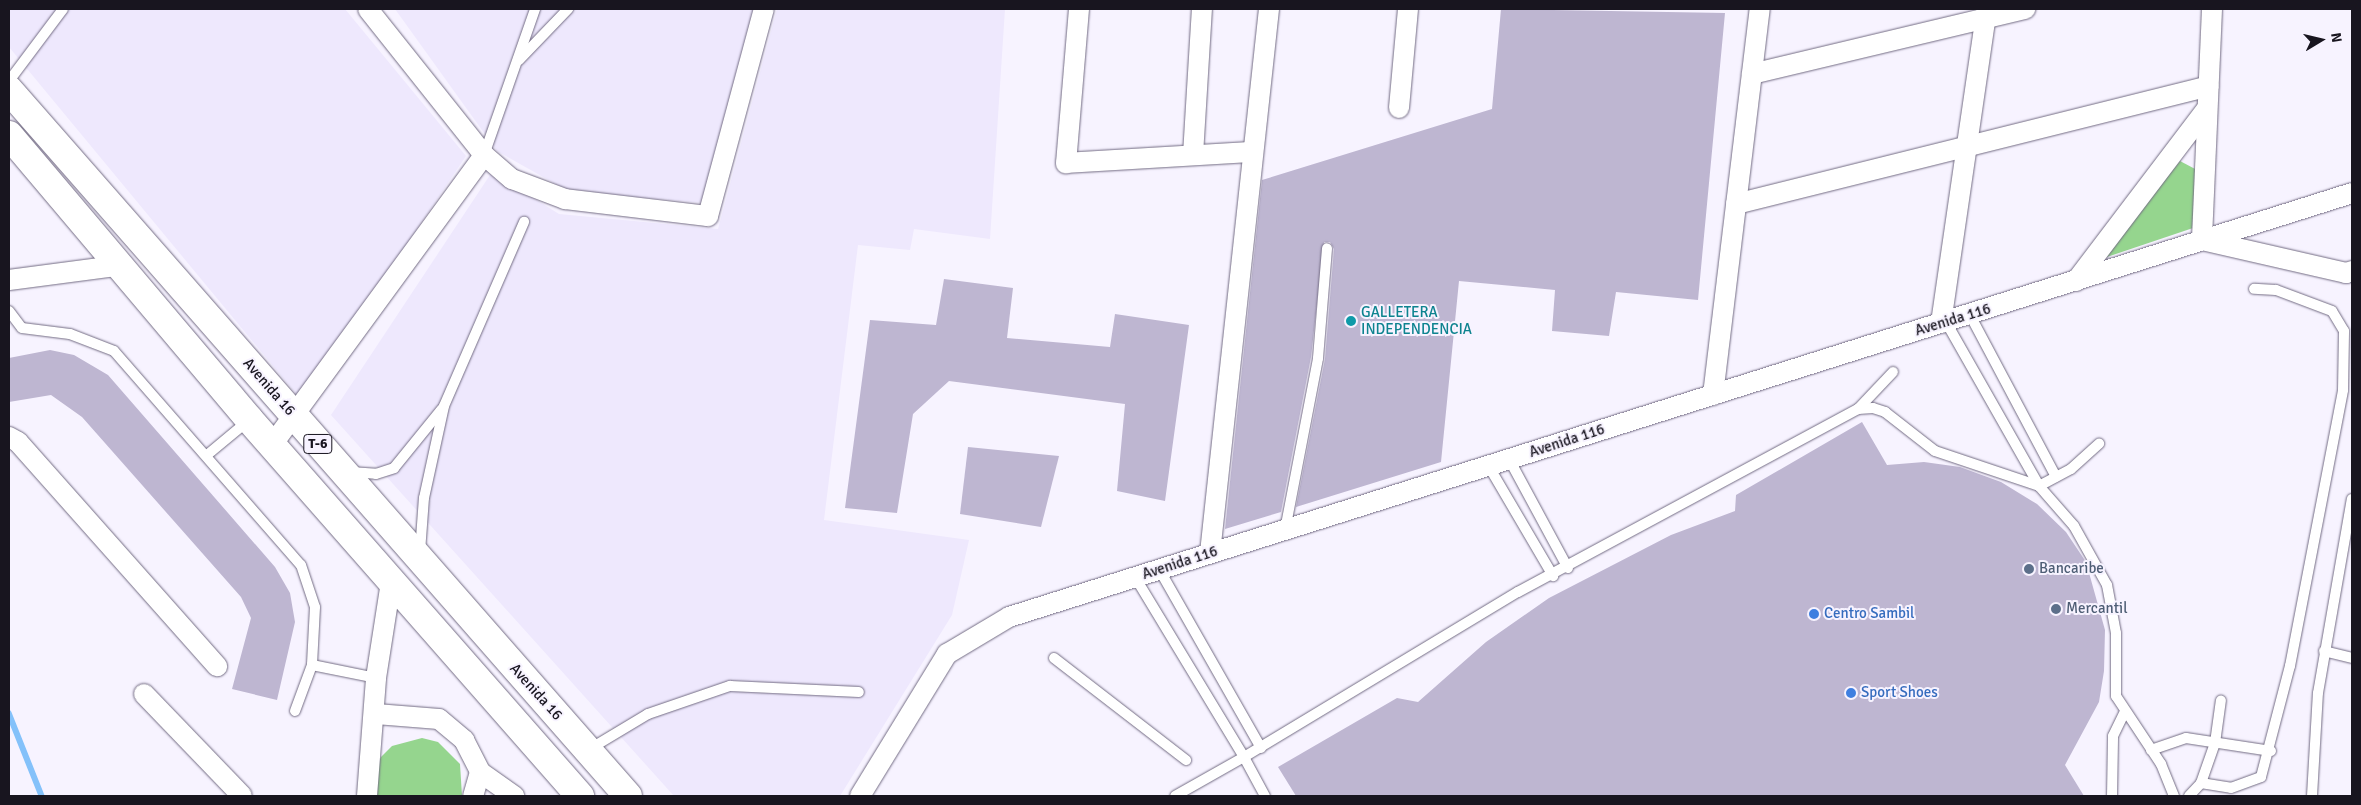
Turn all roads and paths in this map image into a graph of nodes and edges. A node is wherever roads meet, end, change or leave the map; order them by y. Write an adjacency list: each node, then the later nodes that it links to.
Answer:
1 (63, 9): 16 (lane)
2 (368, 9): 24 (street)
3 (535, 9): 14 (lane)
4 (568, 9): 14 (lane)
5 (764, 9): 24 (street)
6 (1079, 9): 25 (street)
7 (1202, 9): 25 (street)
8 (1269, 9): 23 (street)
9 (1408, 9): 19 (street)
10 (1760, 9): 15 (street)
11 (2025, 9): 13 (street)
12 (2212, 9): 17 (street)
13 (1986, 14): 15 (street); 22 (street)
14 (515, 64): 24 (lane)
15 (1752, 74): 27 (street)
16 (9, 81)
17 (2208, 86): 20 (street); 22 (street)
18 (9, 90): 43 (highway, Avenida 16 / T-6)
19 (1399, 108)
20 (2206, 110): 29 (street); 34 (street)
21 (9, 135): 31 (highway, T-6)
22 (1967, 146): 27 (street); 38 (street)
23 (1254, 152): 25 (street); 56 (street)
24 (484, 154): 43 (street)
25 (1193, 155)
26 (2352, 193): 29 (street, Avenida 116)
27 (1736, 204): 40 (street)
28 (524, 222): 41 (lane)
29 (2202, 240): 32 (street); 34 (street, Avenida 116)
30 (1327, 248): 55 (lane)
31 (122, 265): 33 (street); 44 (highway, T-6)
32 (2352, 271)
33 (9, 280)
34 (2076, 281): 37 (street, Avenida 116)
35 (2254, 289): 79 (lane)
36 (9, 311): 48 (lane)
37 (1970, 315): 38 (street, Avenida 116); 52 (lane)
38 (1943, 322): 40 (street, Avenida 116); 53 (lane)
39 (1893, 372): 42 (lane)
40 (1713, 394): 49 (street, Avenida 116)
41 (444, 406): 51 (lane); 57 (lane)
42 (1858, 409): 53 (lane); 58 (lane)
43 (295, 416): 47 (street); 51 (highway, Avenida 16 / T-6)
44 (249, 420): 47 (highway, T-6); 48 (lane)
45 (9, 437): 67 (street)
46 (2099, 444): 52 (lane)
47 (272, 445): 62 (highway, T-6)
48 (207, 456): 66 (lane)
49 (1509, 459): 50 (street, Avenida 116); 58 (lane)
50 (1488, 465): 55 (street, Avenida 116); 60 (lane)
51 (340, 471): 57 (highway, Avenida 16 / T-6)
52 (2056, 477): 53 (lane)
53 (2039, 486): 74 (lane)
54 (2352, 499): 63 (lane)
55 (1285, 530): 56 (street, Avenida 116)
56 (1210, 553): 59 (street, Avenida 116)
57 (419, 561): 77 (highway, Avenida 16 / T-6)
58 (1568, 568): 60 (lane)
59 (1160, 569): 61 (street, Avenida 116); 76 (lane)
60 (1553, 576): 76 (lane)
61 (1135, 577): 80 (lane); 90 (street, Avenida 116)
62 (392, 582): 68 (street); 88 (highway, T-6)
63 (2324, 651): 65 (lane); 96 (lane)
64 (1054, 658): 81 (lane)
65 (2352, 658)
66 (312, 664): 68 (lane); 72 (lane)
67 (217, 666)
68 (376, 678): 73 (street)
69 (859, 692): 77 (lane)
70 (144, 694): 84 (street)
71 (2221, 700): 75 (lane)
72 (295, 711)
73 (376, 714): 82 (street); 85 (street)
74 (2124, 714): 78 (lane); 93 (lane)
75 (2215, 742): 78 (lane); 79 (lane); 83 (lane)
76 (1261, 748): 80 (lane)
77 (588, 750): 89 (highway, Avenida 16 / T-6)
78 (2151, 750): 94 (lane)
79 (2271, 751): 83 (lane)
80 (1244, 757): 91 (lane); 92 (lane)
81 (1186, 760)
82 (480, 772): 86 (street); 87 (street)
83 (2201, 783): 95 (lane)
84 (242, 796)
85 (367, 796)
86 (473, 796)
87 (514, 796)
88 (580, 796)
89 (628, 796)
90 (860, 796)
91 (1175, 796)
92 (1265, 796)
93 (2112, 796)
94 (2174, 796)
95 (2189, 796)
96 (2312, 796)

